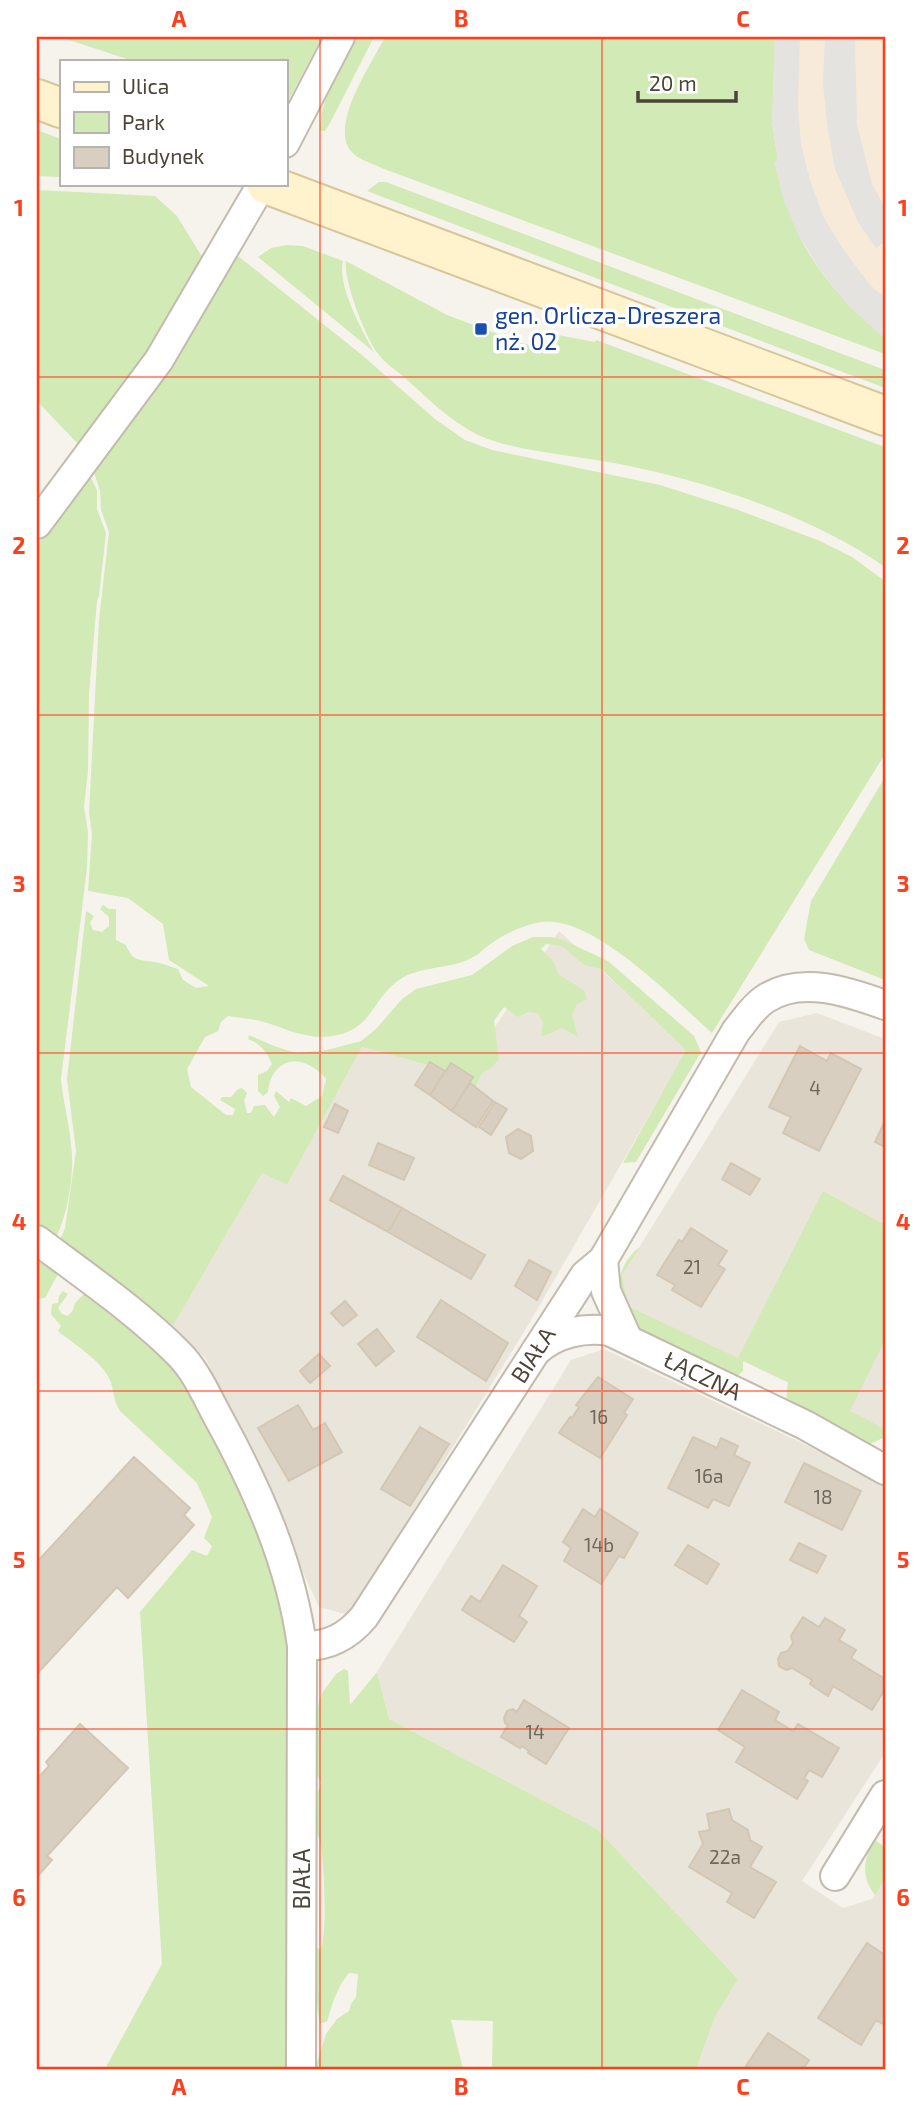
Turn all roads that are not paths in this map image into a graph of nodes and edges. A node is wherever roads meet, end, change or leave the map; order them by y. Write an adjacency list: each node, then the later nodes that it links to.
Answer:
1 (340, 37): 4 (street)
2 (37, 99): 3 (main road)
3 (60, 108)
4 (287, 139)
5 (263, 186): 8 (street)
6 (269, 186): 7 (main road)
7 (885, 416)
8 (37, 524)
9 (885, 1005): 11 (street, BIAŁA)
10 (37, 1240): 15 (street, BIAŁA)
11 (603, 1260): 12 (street); 13 (street, BIAŁA)
12 (627, 1338): 13 (street, ŁĄCZNA); 14 (street, ŁĄCZNA)
13 (522, 1370): 15 (street, BIAŁA)
14 (885, 1470)
15 (302, 1646): 18 (street, BIAŁA)
16 (885, 1795): 17 (street)
17 (835, 1875)
18 (301, 2069)

